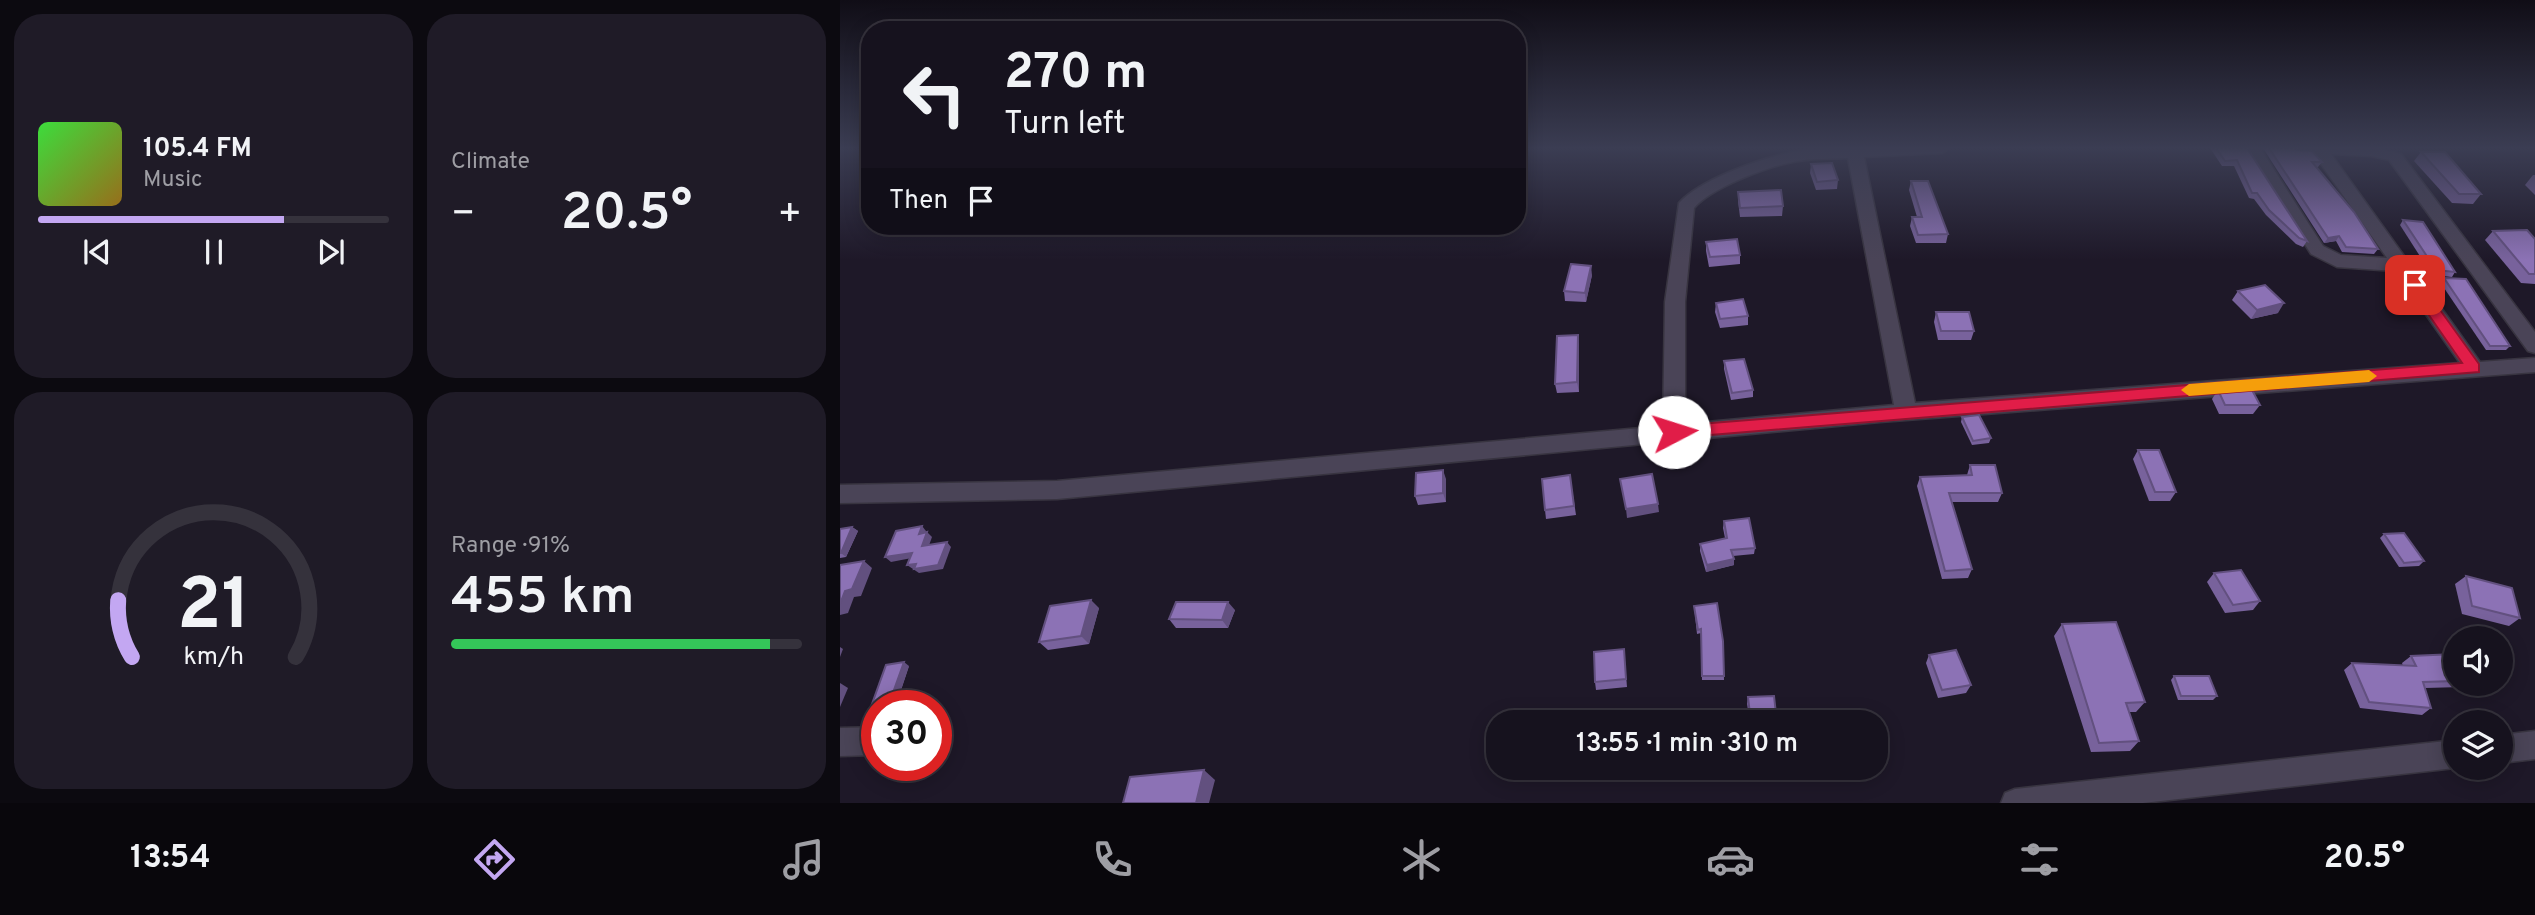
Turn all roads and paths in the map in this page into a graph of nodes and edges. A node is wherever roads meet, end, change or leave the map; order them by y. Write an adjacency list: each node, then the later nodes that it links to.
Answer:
1 (1715, 185): 11 (street)
2 (1861, 185): 10 (street)
3 (2276, 185): 6 (street)
4 (2345, 185): 6 (street)
5 (2416, 185): 7 (street)
6 (2401, 265): 9 (street)
7 (2535, 346)
8 (2535, 365): 9 (street)
9 (2474, 368): 10 (street)
10 (1906, 412): 11 (street)
11 (1674, 432): 12 (street)
12 (840, 494)
13 (861, 741): 14 (street)
14 (840, 742)
15 (2535, 745): 16 (street)
16 (2513, 748)
17 (2443, 755): 18 (street)
18 (2015, 803)

